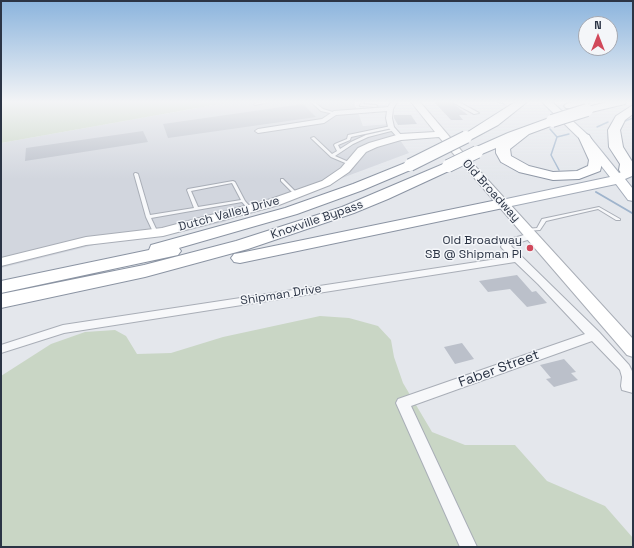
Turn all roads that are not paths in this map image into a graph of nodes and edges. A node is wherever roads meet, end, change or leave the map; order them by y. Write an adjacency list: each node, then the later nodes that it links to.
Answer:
1 (281, 128): 10 (street)
2 (394, 128): 11 (street)
3 (436, 128): 13 (street, Old Broadway)
4 (488, 128): 16 (highway)
5 (509, 128): 16 (highway, Knoxville Bypass)
6 (532, 128): 12 (highway, Knoxville Bypass)
7 (573, 128): 15 (main road)
8 (586, 128): 23 (main road)
9 (615, 128): 23 (highway)
10 (258, 131)
11 (395, 131): 13 (street, Dutch Valley Drive); 17 (lane); 17 (lane); 20 (street, Dutch Valley Drive)
12 (524, 132): 15 (highway); 16 (highway, Knoxville Bypass)
13 (441, 134): 25 (street, Old Broadway)
14 (313, 138): 18 (lane)
15 (584, 138): 23 (main road)
16 (471, 144): 19 (highway, Knoxville Bypass, bridge); 34 (highway, bridge)
17 (339, 151): 18 (lane)
18 (332, 156): 20 (lane)
19 (445, 162): 35 (highway, Knoxville Bypass); 36 (highway, Knoxville Bypass)
20 (350, 164): 24 (street, Dutch Valley Drive)
21 (136, 174): 28 (lane)
22 (282, 180): 24 (lane)
23 (628, 182): 25 (main road)
24 (297, 195): 26 (street, Dutch Valley Drive)
25 (502, 204): 31 (street, Old Broadway); 35 (highway)
26 (247, 205): 27 (lane); 27 (lane); 30 (street, Dutch Valley Drive)
27 (196, 208): 28 (lane)
28 (148, 217): 30 (lane)
29 (618, 219): 31 (lane)
30 (156, 232): 33 (street, Dutch Valley Drive)
31 (528, 233): 32 (street); 40 (street, Old Broadway)
32 (517, 259): 38 (street); 39 (street, Shipman Drive)
33 (1, 262)
34 (1, 281)
35 (100, 281): 37 (highway, Knoxville Bypass)
36 (1, 287)
37 (1, 302)
38 (595, 335): 41 (street); 42 (street, Faber Street)
39 (1, 349)
40 (633, 350)
41 (633, 388)
42 (469, 547)

